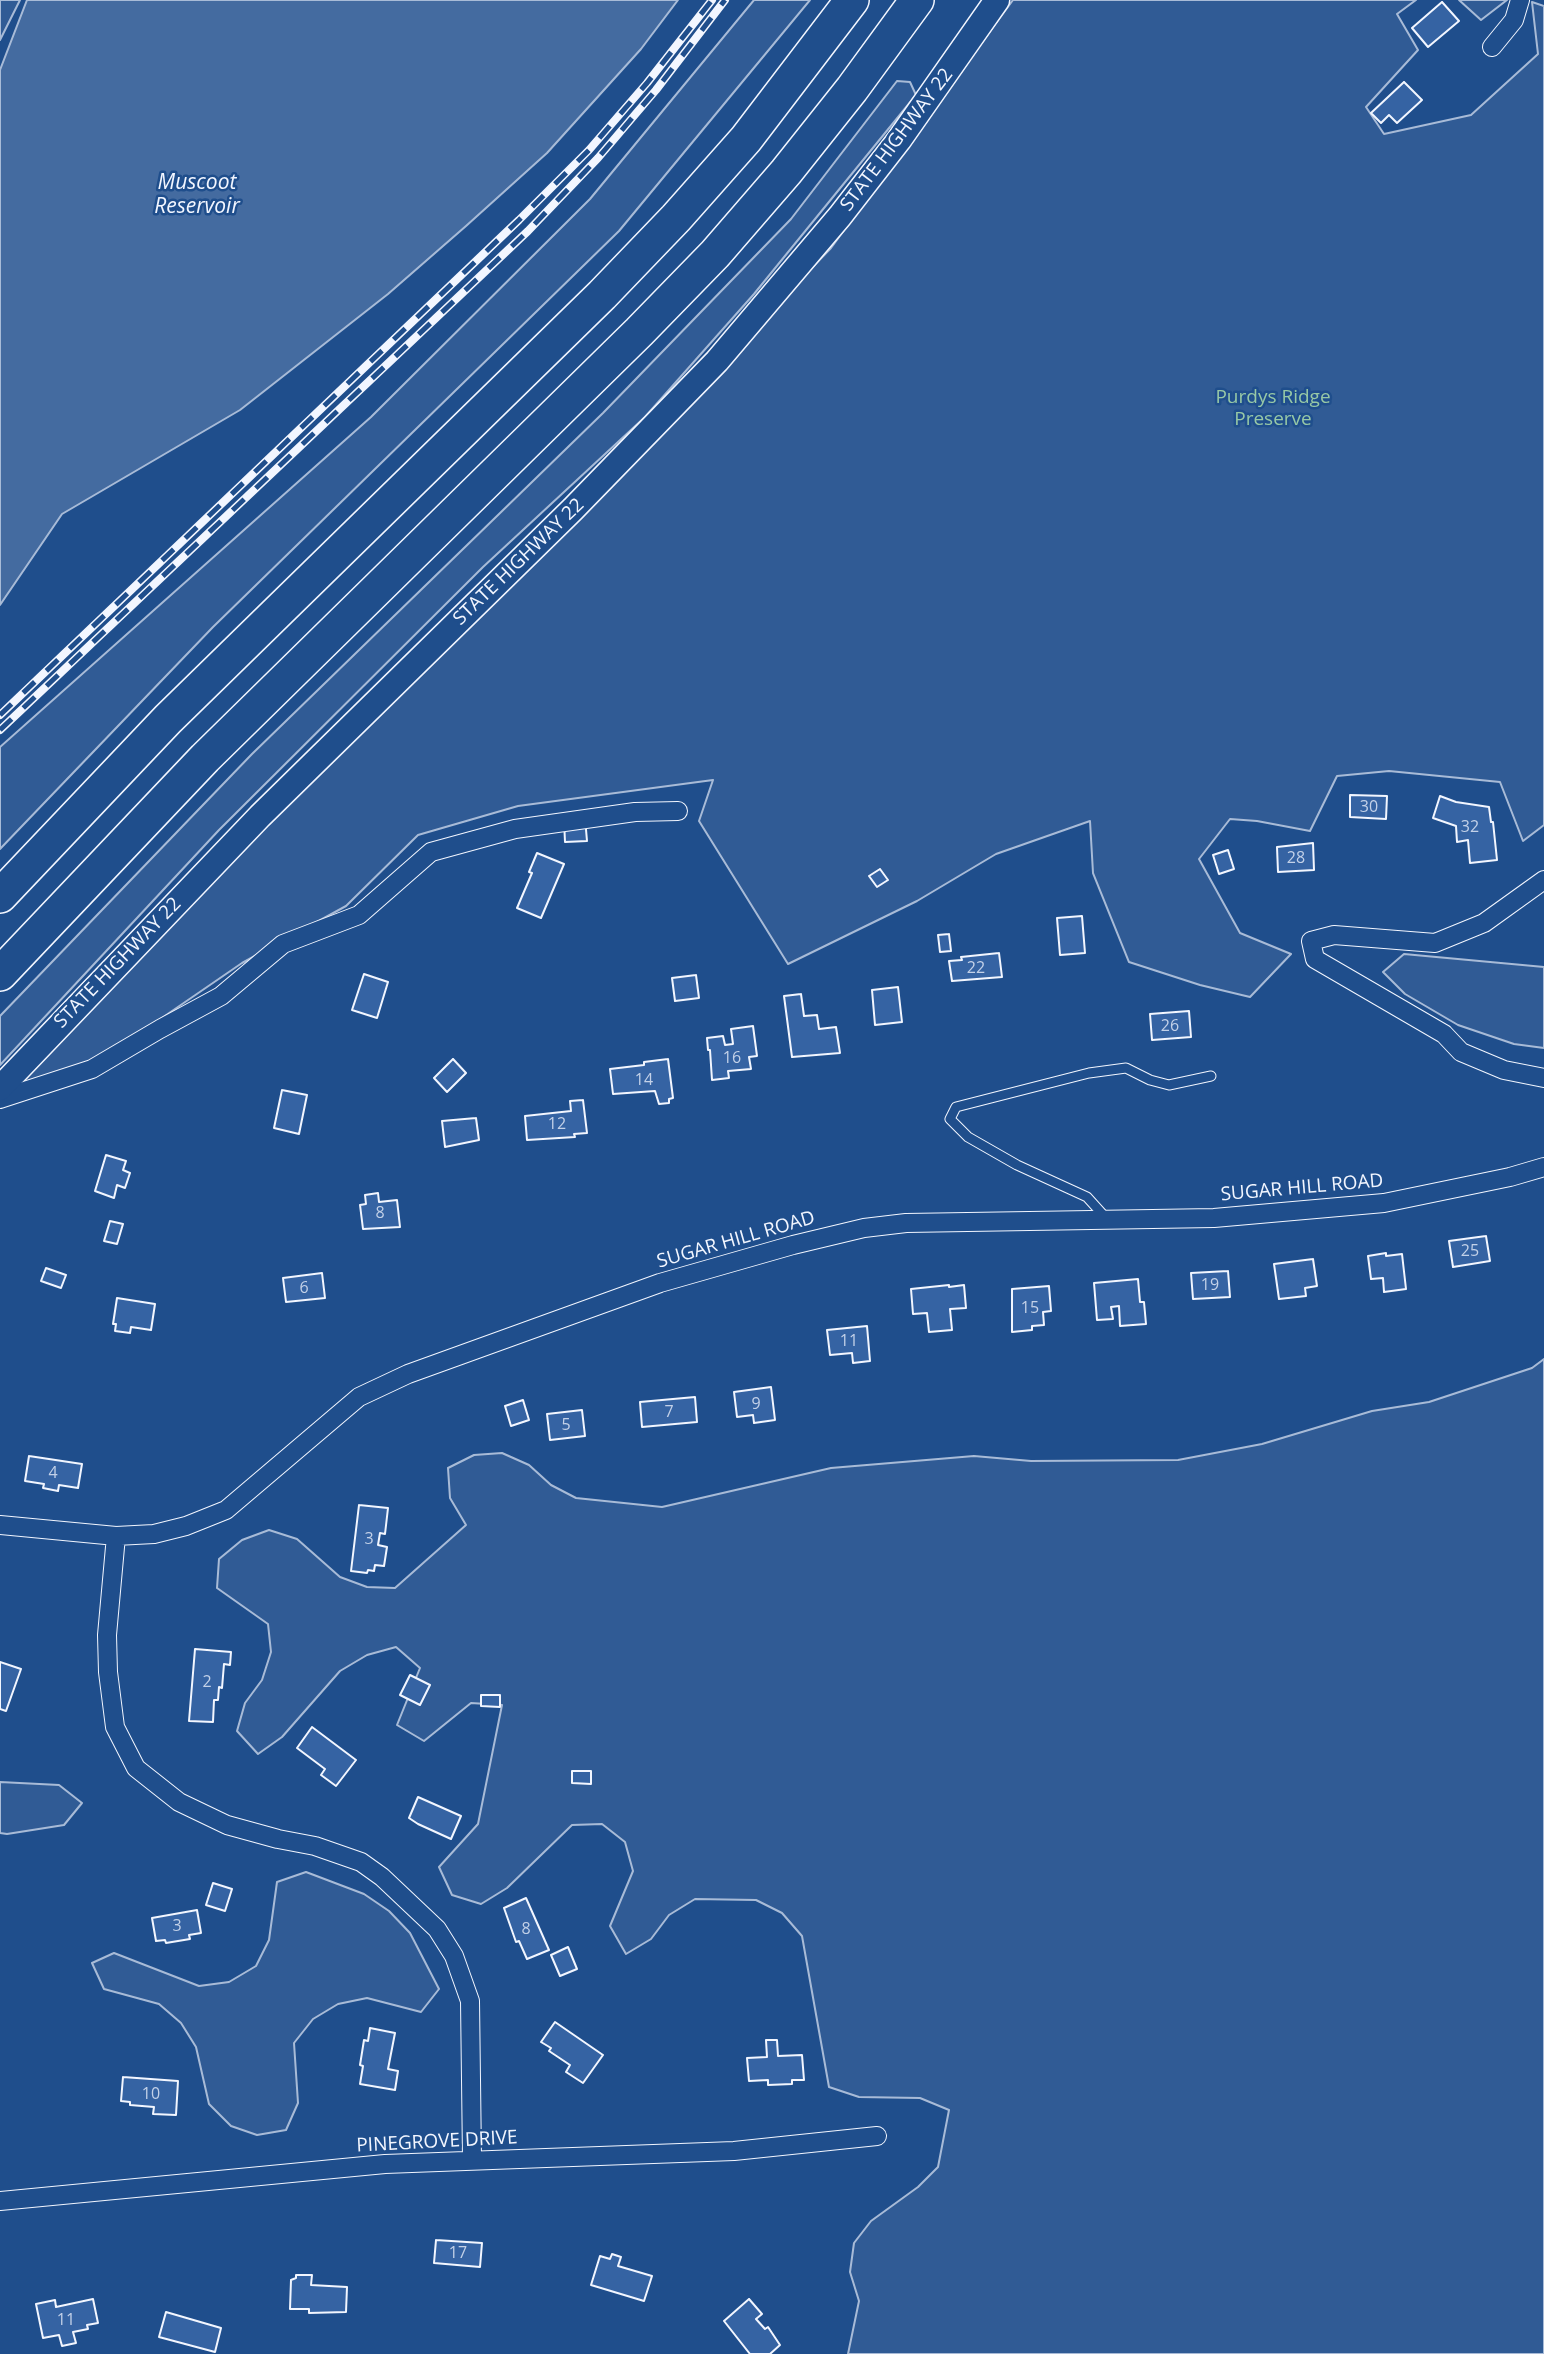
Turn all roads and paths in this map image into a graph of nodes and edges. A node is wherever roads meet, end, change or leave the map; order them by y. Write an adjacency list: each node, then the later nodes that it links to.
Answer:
1 (852, 0): 8 (highway)
2 (916, 0): 9 (highway)
3 (997, 0): 12 (main road, STATE HIGHWAY 22)
4 (1520, 0): 5 (street)
5 (1492, 47)
6 (678, 811): 13 (street)
7 (1544, 880): 11 (street)
8 (0, 896)
9 (0, 974)
10 (1211, 1076): 15 (lane)
11 (1544, 1078)
12 (0, 1088)
13 (0, 1099)
14 (1544, 1167): 15 (street, SUGAR HILL ROAD)
15 (1107, 1220): 17 (street, SUGAR HILL ROAD)
16 (0, 1525): 17 (street, SUGAR HILL ROAD)
17 (116, 1536): 19 (street)
18 (877, 2136): 19 (street, PINEGROVE DRIVE)
19 (472, 2159): 20 (street, PINEGROVE DRIVE)
20 (0, 2201)

